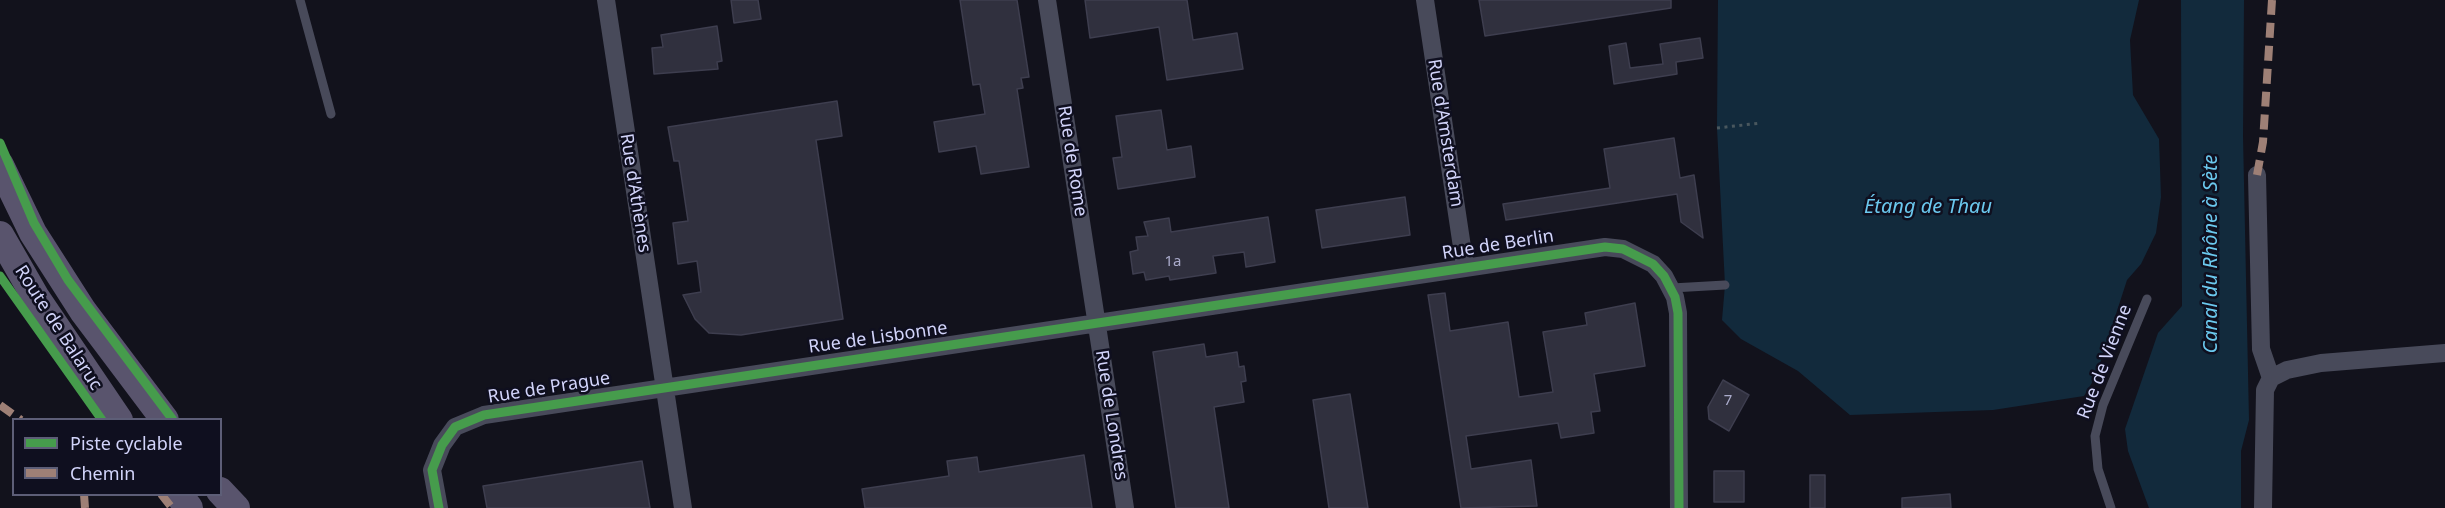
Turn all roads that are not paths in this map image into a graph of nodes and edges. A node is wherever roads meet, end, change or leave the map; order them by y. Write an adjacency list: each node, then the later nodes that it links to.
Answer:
1 (300, 0): 5 (lane)
2 (606, 0): 16 (street, Rue d'Athènes)
3 (1047, 0): 13 (street, Rue de Rome)
4 (1425, 0): 9 (street, Rue d'Amsterdam)
5 (331, 114)
6 (0, 165): 18 (main road, Route de Balaruc)
7 (2257, 176): 15 (street)
8 (0, 235): 17 (main road, Route de Balaruc)
9 (1465, 267): 11 (street, Rue de Berlin); 13 (street, Rue de Berlin)
10 (1725, 285): 11 (lane)
11 (1672, 288): 26 (street, Rue de Berlin)
12 (2147, 298): 27 (lane, Rue de Vienne)
13 (1097, 322): 16 (street, Rue de Lisbonne); 25 (street, Rue de Londres)
14 (2445, 353): 15 (street)
15 (2271, 378): 28 (street)
16 (665, 387): 23 (street, Rue de Prague); 24 (street, Rue d'Athènes)
17 (118, 418)
18 (164, 418)
19 (222, 493): 22 (main road)
20 (179, 496): 21 (main road)
21 (189, 508)
22 (236, 508)
23 (439, 508)
24 (683, 508)
25 (1125, 508)
26 (1679, 508)
27 (2111, 508)
28 (2263, 508)

